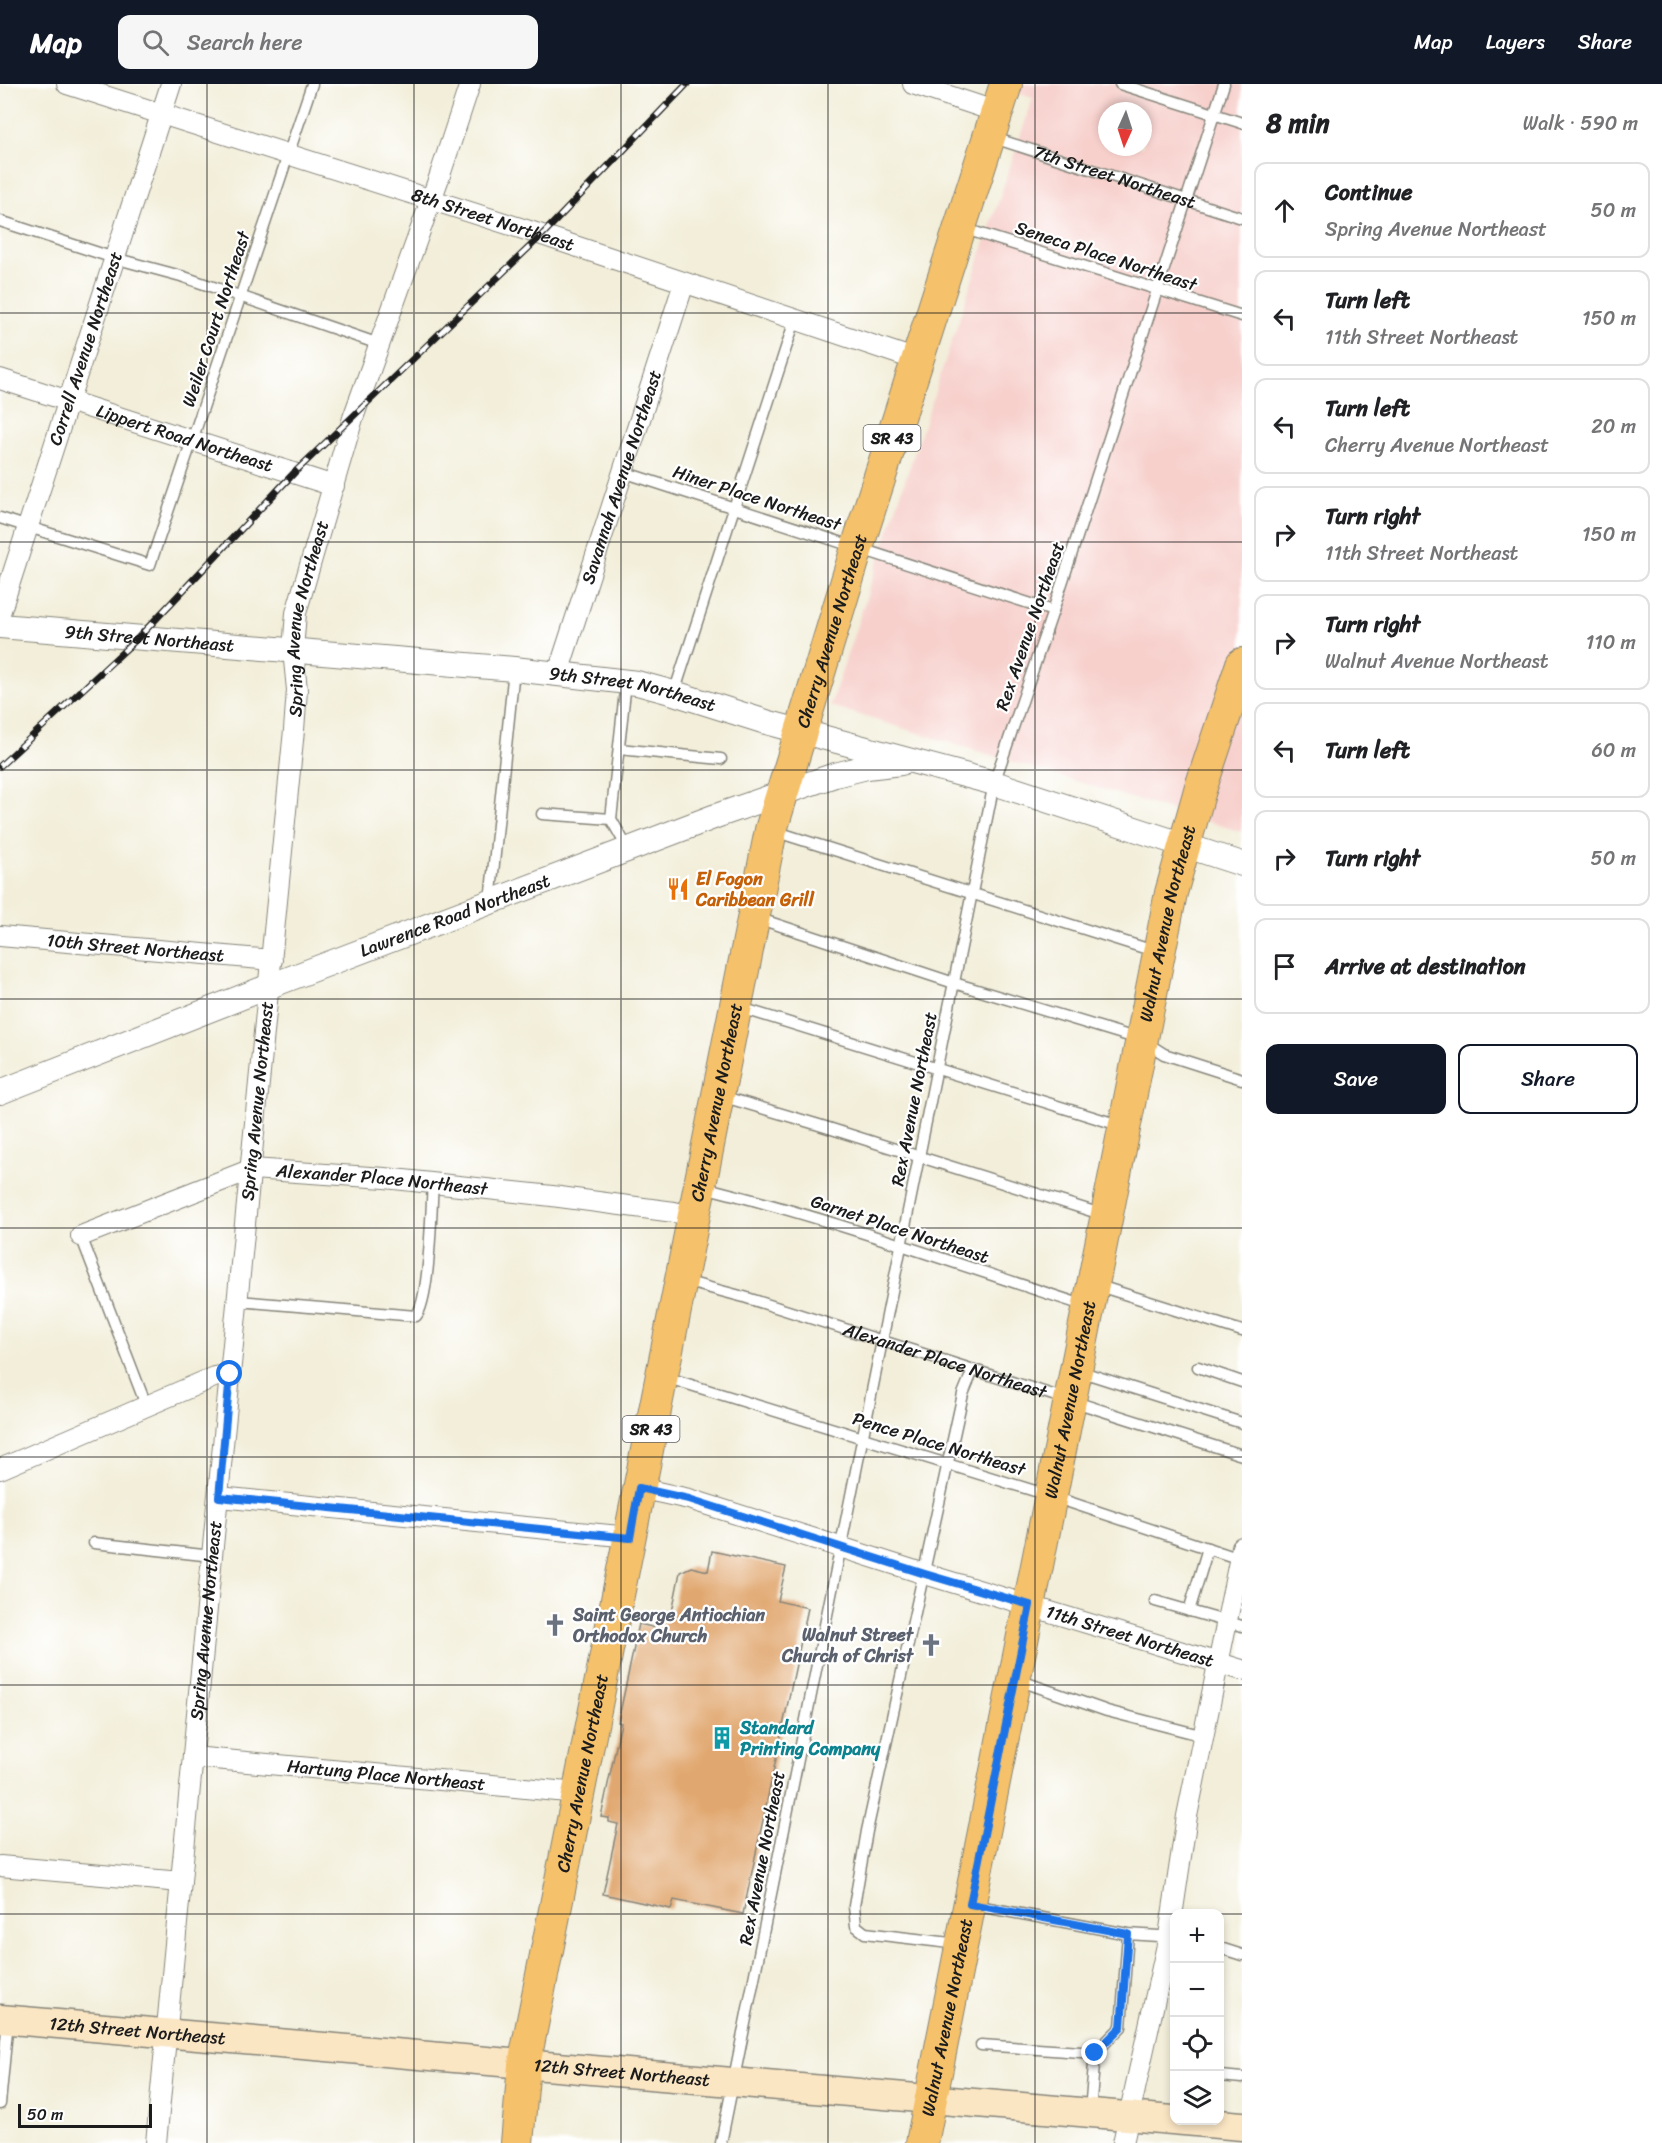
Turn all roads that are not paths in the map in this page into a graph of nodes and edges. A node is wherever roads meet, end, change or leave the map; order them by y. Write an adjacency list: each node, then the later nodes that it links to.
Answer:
1 (67, 84): 10 (street, 8th Street Northeast)
2 (171, 84): 10 (street, Correll Avenue Northeast)
3 (312, 84): 13 (lane, Weiler Court Northeast)
4 (470, 84): 14 (street, Spring Avenue Northeast)
5 (913, 84): 8 (street, 7th Street Northeast)
6 (1120, 84): 11 (lane)
7 (1224, 84): 11 (lane, Rex Avenue Northeast)
8 (958, 91): 9 (street, 7th Street Northeast)
9 (997, 111): 15 (lane, 7th Street Northeast); 18 (main road, Cherry Avenue Northeast / SR 43)
10 (162, 114): 13 (street, 8th Street Northeast); 19 (street, Correll Avenue Northeast)
11 (1215, 114): 12 (lane); 15 (lane, Rex Avenue Northeast)
12 (1242, 123)
13 (288, 155): 14 (street, 8th Street Northeast); 22 (lane, Weiler Court Northeast)
14 (431, 201): 20 (street, 8th Street Northeast); 25 (street, Spring Avenue Northeast)
15 (1186, 201): 16 (lane, 7th Street Northeast); 21 (lane, Rex Avenue Northeast)
16 (1242, 219)
17 (0, 221): 19 (lane)
18 (960, 227): 21 (lane, Seneca Place Northeast); 26 (main road, Cherry Avenue Northeast / SR 43)
19 (114, 258): 22 (lane); 28 (street, Correll Avenue Northeast)
20 (684, 283): 24 (street, 8th Street Northeast); 30 (street, Savannah Avenue Northeast)
21 (1157, 290): 23 (lane, Seneca Place Northeast); 36 (lane, Rex Avenue Northeast)
22 (241, 297): 25 (lane); 29 (lane, Weiler Court Northeast)
23 (1242, 316)
24 (795, 320): 26 (street, 8th Street Northeast); 32 (lane)
25 (379, 344): 31 (street, Spring Avenue Northeast)
26 (917, 360): 35 (main road, Cherry Avenue Northeast / SR 43)
27 (0, 379): 28 (street, Lippert Road Northeast)
28 (68, 400): 29 (street, Lippert Road Northeast); 34 (street, Correll Avenue Northeast)
29 (193, 441): 31 (street, Lippert Road Northeast); 34 (lane, Weiler Court Northeast)
30 (623, 472): 32 (lane, Hiner Place Northeast); 42 (street, Savannah Avenue Northeast)
31 (334, 486): 39 (street, Spring Avenue Northeast)
32 (734, 508): 35 (lane, Hiner Place Northeast); 44 (lane)
33 (0, 518): 34 (lane)
34 (27, 527): 37 (street, Correll Avenue Northeast)
35 (857, 548): 36 (lane, Hiner Place Northeast); 45 (main road, Cherry Avenue Northeast / SR 43)
36 (1053, 611): 49 (lane, Rex Avenue Northeast)
37 (0, 613)
38 (0, 626): 39 (street, 9th Street Northeast)
39 (293, 650): 41 (street, 9th Street Northeast); 62 (street, Spring Avenue Northeast)
40 (1242, 665): 54 (main road, Walnut Avenue Northeast)
41 (514, 669): 42 (street, 9th Street Northeast); 58 (lane)
42 (558, 673): 43 (street, 9th Street Northeast)
43 (626, 682): 44 (street, 9th Street Northeast); 46 (lane)
44 (674, 693): 45 (street, 9th Street Northeast)
45 (801, 731): 48 (street, 9th Street Northeast); 50 (main road, Cherry Avenue Northeast / SR 43)
46 (619, 749): 47 (lane); 52 (lane)
47 (721, 759)
48 (915, 761): 49 (street, 9th Street Northeast); 50 (street, Lawrence Road Northeast)
49 (994, 783): 54 (street, 9th Street Northeast); 57 (lane, Rex Avenue Northeast)
50 (782, 793): 53 (main road, Cherry Avenue Northeast / SR 43); 55 (street, Lawrence Road Northeast)
51 (542, 814): 52 (lane)
52 (611, 819): 55 (lane)
53 (771, 830): 57 (lane); 59 (main road, Cherry Avenue Northeast / SR 43)
54 (1184, 844): 56 (street, 9th Street Northeast); 61 (main road, Walnut Avenue Northeast)
55 (628, 849): 58 (street, Lawrence Road Northeast)
56 (1242, 864)
57 (972, 895): 61 (lane); 63 (lane, Rex Avenue Northeast)
58 (490, 902): 64 (street, Lawrence Road Northeast)
59 (753, 917): 63 (lane); 65 (main road, Cherry Avenue Northeast / SR 43)
60 (0, 936): 62 (street, 10th Street Northeast)
61 (1159, 953): 66 (main road, Walnut Avenue Northeast)
62 (272, 960): 64 (street, Spring Avenue Northeast)
63 (954, 983): 66 (lane); 67 (lane, Rex Avenue Northeast)
64 (270, 986): 69 (street, Lawrence Road Northeast); 73 (street, Spring Avenue Northeast)
65 (735, 1006): 67 (lane); 70 (main road, Cherry Avenue Northeast / SR 43)
66 (1142, 1040): 68 (lane); 71 (main road, Walnut Avenue Northeast)
67 (937, 1069): 71 (lane); 72 (lane, Rex Avenue Northeast)
68 (1242, 1079)
69 (0, 1092)
70 (717, 1095): 72 (lane); 75 (main road, Cherry Avenue Northeast / SR 43)
71 (1125, 1127): 76 (main road, Walnut Avenue Northeast)
72 (919, 1157): 76 (lane); 78 (lane, Rex Avenue Northeast)
73 (252, 1169): 74 (street, Alexander Place Northeast); 77 (street, Alexander Place Northeast); 81 (street, Spring Avenue Northeast)
74 (433, 1183): 75 (street, Alexander Place Northeast); 81 (lane)
75 (696, 1201): 78 (lane, Garnet Place Northeast); 79 (main road, Cherry Avenue Northeast / SR 43)
76 (1107, 1216): 80 (main road, Walnut Avenue Northeast)
77 (81, 1236): 91 (lane)
78 (902, 1246): 80 (lane, Garnet Place Northeast); 83 (lane, Rex Avenue Northeast)
79 (681, 1280): 83 (lane, Alexander Place Northeast); 88 (main road, Cherry Avenue Northeast / SR 43)
80 (1092, 1296): 82 (lane, Garnet Place Northeast); 86 (main road, Walnut Avenue Northeast)
81 (238, 1301): 87 (street, Spring Avenue Northeast)
82 (1242, 1330)
83 (883, 1342): 85 (lane, Alexander Place Northeast); 93 (lane, Rex Avenue Northeast)
84 (1198, 1367): 89 (lane)
85 (973, 1370): 90 (lane, Alexander Place Northeast); 95 (lane)
86 (1077, 1370): 90 (main road, Walnut Avenue Northeast); 92 (lane)
87 (230, 1374): 91 (street); 99 (street, Spring Avenue Northeast)
88 (662, 1376): 93 (lane, Pence Place Northeast); 97 (main road, Cherry Avenue Northeast / SR 43)
89 (1242, 1382)
90 (1070, 1401): 94 (lane, Alexander Place Northeast); 98 (main road, Walnut Avenue Northeast)
91 (146, 1405): 96 (street)
92 (1242, 1423)
93 (863, 1437): 95 (lane, Pence Place Northeast); 102 (lane, Rex Avenue Northeast)
94 (1242, 1455)
95 (949, 1466): 98 (lane, Pence Place Northeast); 106 (lane)
96 (0, 1469)
97 (639, 1488): 100 (main road, Cherry Avenue Northeast / SR 43); 102 (street, 11th Street Northeast)
98 (1051, 1496): 103 (lane, Pence Place Northeast); 108 (main road, Walnut Avenue Northeast)
99 (219, 1497): 100 (street); 104 (street, Spring Avenue Northeast)
100 (630, 1538): 116 (main road, Cherry Avenue Northeast / SR 43)
101 (94, 1543): 104 (lane)
102 (842, 1546): 106 (street, 11th Street Northeast); 134 (lane, Rex Avenue Northeast)
103 (1209, 1548): 105 (lane, Pence Place Northeast); 109 (lane)
104 (212, 1556): 115 (street, Spring Avenue Northeast)
105 (1240, 1565): 110 (street)
106 (925, 1574): 108 (street, 11th Street Northeast); 123 (lane)
107 (1155, 1601): 109 (lane)
108 (1030, 1605): 111 (street, 11th Street Northeast); 113 (main road, Walnut Avenue Northeast)
109 (1189, 1611): 110 (lane)
110 (1234, 1624): 111 (street)
111 (1219, 1663): 112 (street, 11th Street Northeast); 114 (street)
112 (1242, 1671)
113 (1015, 1678): 114 (lane); 119 (main road, Walnut Avenue Northeast)
114 (1204, 1736): 120 (street)
115 (193, 1757): 116 (street, Hartung Place Northeast); 118 (street, Spring Avenue Northeast)
116 (579, 1793): 131 (main road, Cherry Avenue Northeast / SR 43)
117 (0, 1866): 118 (street)
118 (181, 1882): 128 (street, Spring Avenue Northeast)
119 (970, 1904): 121 (lane); 123 (main road, Walnut Avenue Northeast)
120 (1175, 1909)
121 (1128, 1934): 122 (lane); 130 (lane)
122 (1170, 1936)
123 (962, 1944): 135 (main road, Walnut Avenue Northeast)
124 (1170, 1944): 141 (street)
125 (1224, 1949): 126 (lane)
126 (1242, 1956)
127 (4, 2020): 128 (main road, 12th Street Northeast); 136 (lane)
128 (166, 2034): 131 (main road, 12th Street Northeast); 142 (street, Spring Avenue Northeast)
129 (981, 2045): 130 (lane)
130 (1095, 2053): 137 (lane)
131 (524, 2065): 134 (main road, 12th Street Northeast); 143 (main road, Cherry Avenue Northeast / SR 43)
132 (1224, 2076): 133 (lane)
133 (1242, 2078)
134 (734, 2081): 135 (main road, 12th Street Northeast); 144 (lane, Rex Avenue Northeast)
135 (930, 2099): 137 (main road, 12th Street Northeast); 145 (main road, Walnut Avenue Northeast)
136 (0, 2104)
137 (1090, 2114): 141 (main road, 12th Street Northeast)
138 (1170, 2123): 141 (main road, 12th Street Northeast)
139 (1224, 2124): 140 (main road, 12th Street Northeast)
140 (1242, 2126)
141 (1125, 2130)
142 (156, 2143)
143 (517, 2143)
144 (722, 2143)
145 (922, 2143)

